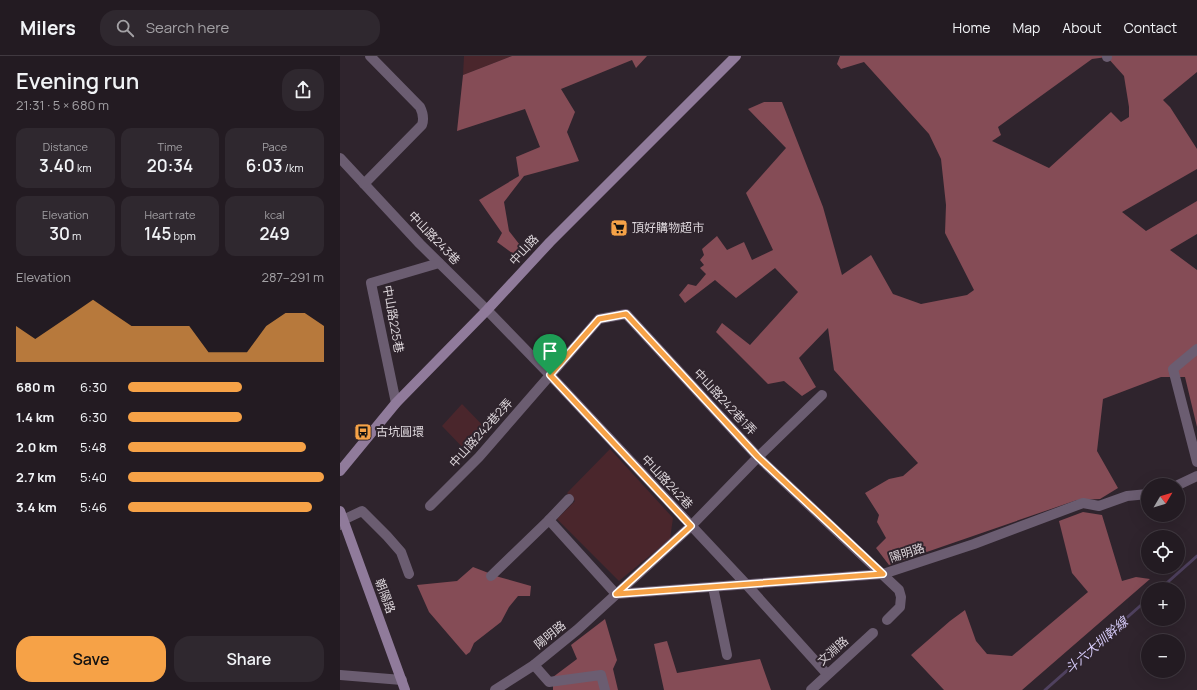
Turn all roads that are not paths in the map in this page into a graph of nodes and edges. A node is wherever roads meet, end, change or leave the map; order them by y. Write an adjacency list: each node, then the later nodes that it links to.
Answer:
1 (370, 56): 4 (street)
2 (736, 56): 6 (main road, 中山路)
3 (340, 158): 4 (street, 中山路243巷)
4 (364, 184): 5 (street, 中山路243巷)
5 (439, 263): 6 (street, 中山路243巷); 10 (street, 中山路225巷)
6 (487, 310): 8 (street, 中山路242巷); 10 (main road, 中山路)
7 (1197, 349): 12 (street)
8 (550, 375): 11 (street, 中山路242巷1弄); 18 (street, 中山路242巷2弄); 21 (street, 中山路242巷)
9 (822, 395): 11 (street, 陽明路)
10 (396, 403): 13 (main road, 中山路)
11 (758, 457): 21 (street, 陽明路); 23 (street, 中山路242巷1弄)
12 (1197, 462)
13 (340, 472)
14 (1197, 476): 15 (street)
15 (1185, 482)
16 (1141, 495): 23 (street, 陽明路)
17 (570, 499): 20 (street)
18 (430, 506)
19 (341, 519): 22 (street); 34 (main road, 朝陽路)
20 (549, 520): 24 (street); 27 (street)
21 (691, 526): 25 (street, 中山路242巷); 27 (street, 陽明路)
22 (409, 574)
23 (883, 574): 25 (street, 陽明路); 28 (street, 中山路242巷1弄)
24 (491, 576)
25 (745, 584): 26 (street, 陽明路); 32 (street, 中山路242巷)
26 (714, 587): 27 (street, 陽明路); 30 (street)
27 (616, 594): 31 (street, 陽明路)
28 (887, 620)
29 (874, 632): 32 (street, 文淵路)
30 (727, 655)
31 (534, 665): 36 (street, 陽明路); 37 (street)
32 (827, 674): 38 (street, 文淵路)
33 (340, 675): 34 (street)
34 (402, 680): 35 (main road, 朝陽路)
35 (406, 690)
36 (495, 690)
37 (605, 690)
38 (811, 690)

